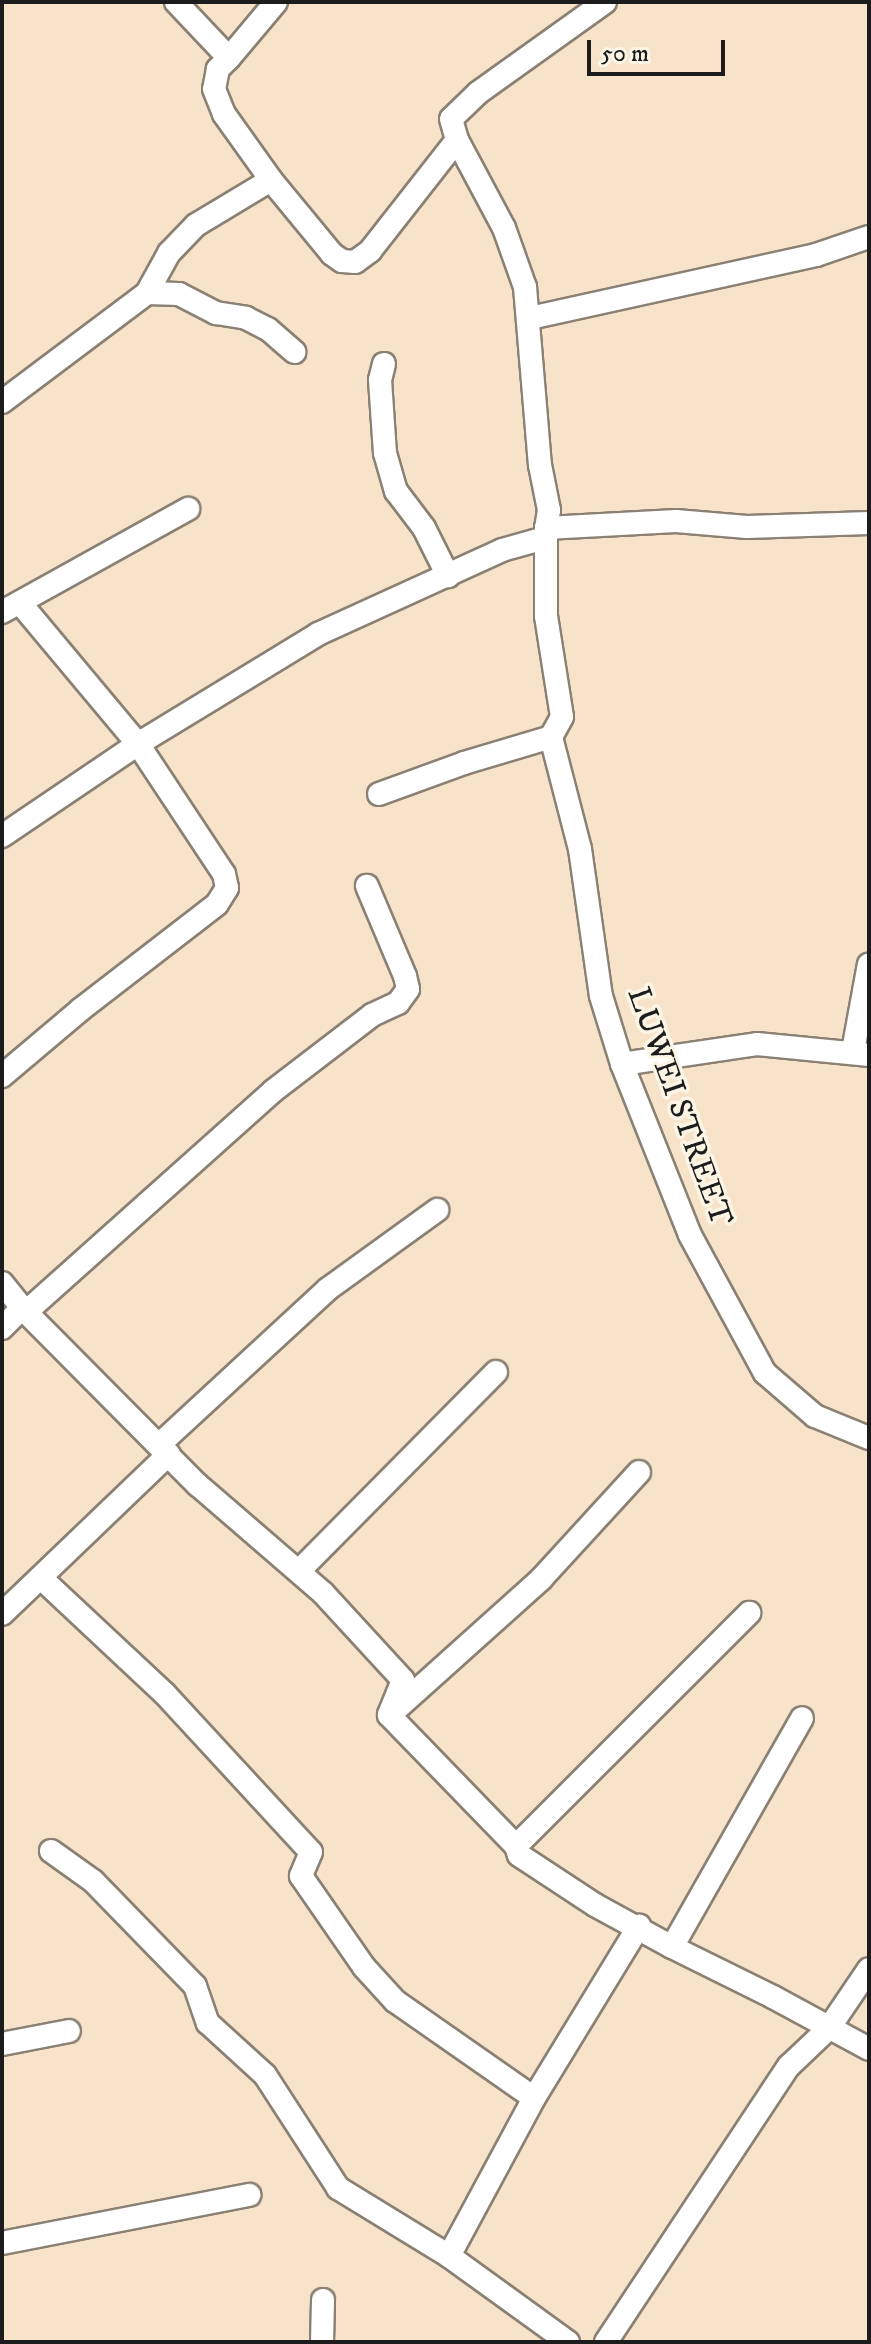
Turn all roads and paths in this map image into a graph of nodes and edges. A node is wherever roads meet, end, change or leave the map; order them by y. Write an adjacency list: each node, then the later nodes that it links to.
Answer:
1 (176, 2): 4 (street)
2 (276, 2): 4 (street)
3 (605, 2): 5 (street)
4 (229, 58): 6 (street)
5 (457, 140): 6 (street); 9 (street, LUWEI STREET)
6 (271, 180): 8 (street)
7 (869, 237): 9 (street)
8 (147, 293): 10 (street); 12 (street)
9 (530, 318): 15 (street, LUWEI STREET)
10 (294, 352)
11 (384, 364): 16 (street)
12 (2, 402)
13 (188, 509): 17 (street)
14 (869, 523): 15 (street)
15 (546, 533): 16 (street); 18 (street, LUWEI STREET)
16 (448, 576): 19 (street)
17 (11, 607): 19 (street)
18 (551, 737): 20 (street); 25 (street, LUWEI STREET)
19 (138, 744): 21 (street); 26 (street)
20 (379, 794)
21 (2, 836)
22 (367, 886): 29 (street)
23 (869, 964): 24 (street)
24 (861, 1053): 25 (street)
25 (622, 1064): 32 (street, LUWEI STREET)
26 (2, 1076)
27 (437, 1210): 33 (street)
28 (2, 1283): 29 (street)
29 (24, 1310): 30 (street); 33 (street)
30 (2, 1328)
31 (496, 1372): 35 (street)
32 (869, 1438)
33 (165, 1449): 35 (street); 36 (street)
34 (639, 1472): 39 (street)
35 (299, 1571): 39 (street)
36 (41, 1578): 38 (street); 50 (street)
37 (749, 1613): 41 (street)
38 (2, 1614)
39 (389, 1715): 41 (street)
40 (802, 1718): 44 (street)
41 (516, 1846): 43 (street)
42 (51, 1851): 53 (street)
43 (639, 1926): 44 (street); 50 (street)
44 (672, 1947): 46 (street)
45 (869, 1969): 46 (street)
46 (829, 2028): 49 (street); 57 (street)
47 (69, 2031): 48 (street)
48 (2, 2044)
49 (869, 2049)
50 (534, 2098): 53 (street)
51 (249, 2195): 52 (street)
52 (2, 2243)
53 (449, 2256): 56 (street)
54 (323, 2300): 55 (street)
55 (322, 2342)
56 (568, 2342)
57 (606, 2342)

